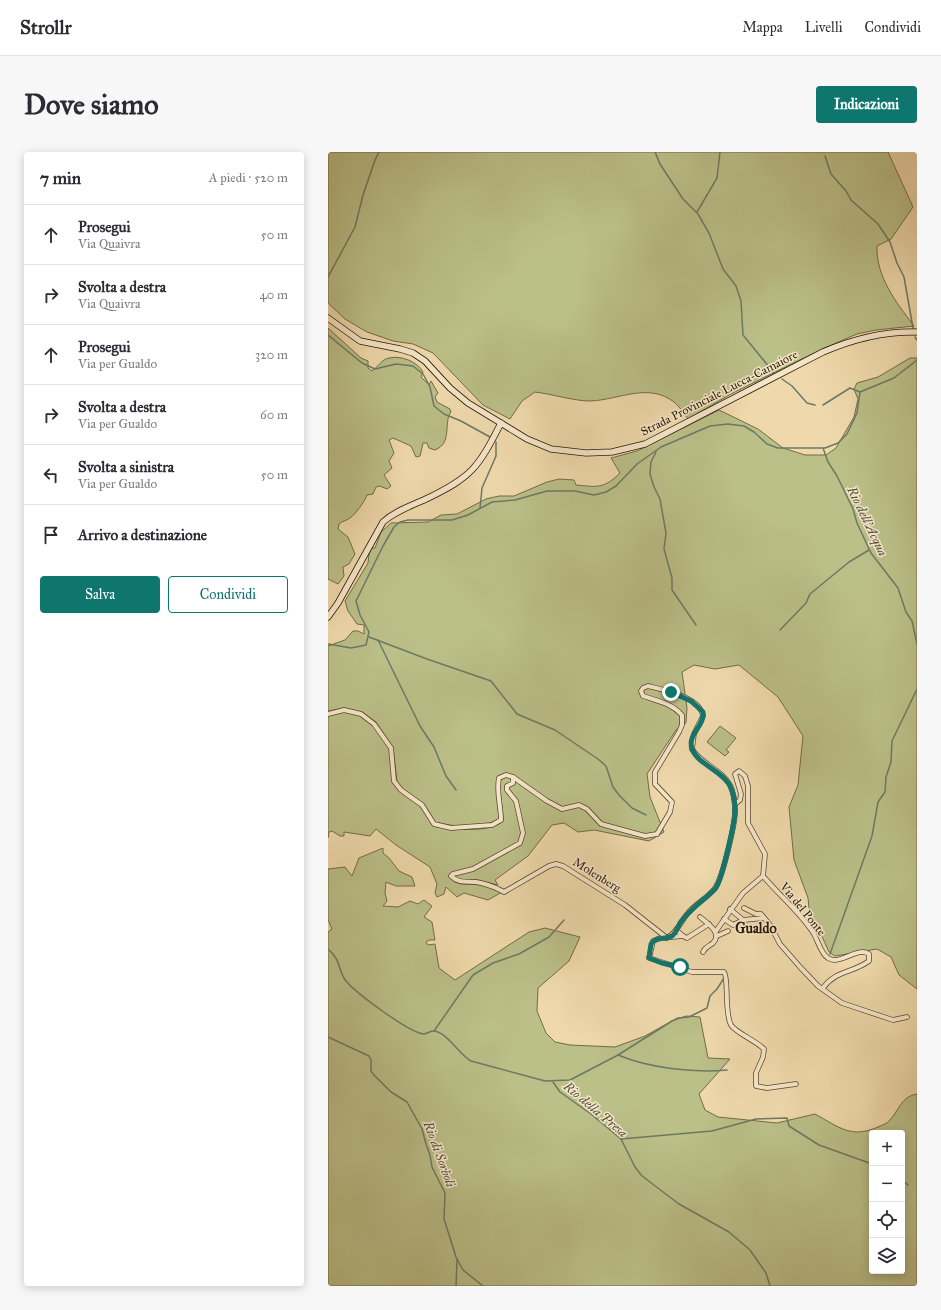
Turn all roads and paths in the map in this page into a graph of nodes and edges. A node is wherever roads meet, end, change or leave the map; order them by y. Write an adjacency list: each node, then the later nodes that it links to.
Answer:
1 (328, 318): 3 (main road, Strada Provinciale Lucca-Camaiore)
2 (917, 332): 3 (main road, Strada Provinciale Lucca-Camaiore)
3 (501, 423): 4 (main road)
4 (328, 617)
5 (328, 714): 6 (street)
6 (512, 777): 7 (street); 21 (street, Molenberg)
7 (735, 804): 8 (street); 16 (street)
8 (763, 876): 10 (street); 23 (street, Via del Ponte)
9 (744, 908): 12 (street)
10 (730, 909): 13 (street); 14 (street)
11 (700, 917): 15 (street)
12 (764, 918): 14 (street); 23 (street)
13 (724, 919): 14 (street); 17 (street)
14 (743, 920)
15 (709, 924): 17 (street); 19 (street)
16 (676, 930): 19 (street); 21 (street)
17 (716, 931): 20 (street)
18 (728, 931): 20 (street)
19 (683, 936): 21 (street)
20 (716, 936): 22 (street)
21 (667, 938): 25 (street)
22 (703, 952)
23 (823, 988): 24 (street)
24 (907, 1017)
25 (796, 1084)

